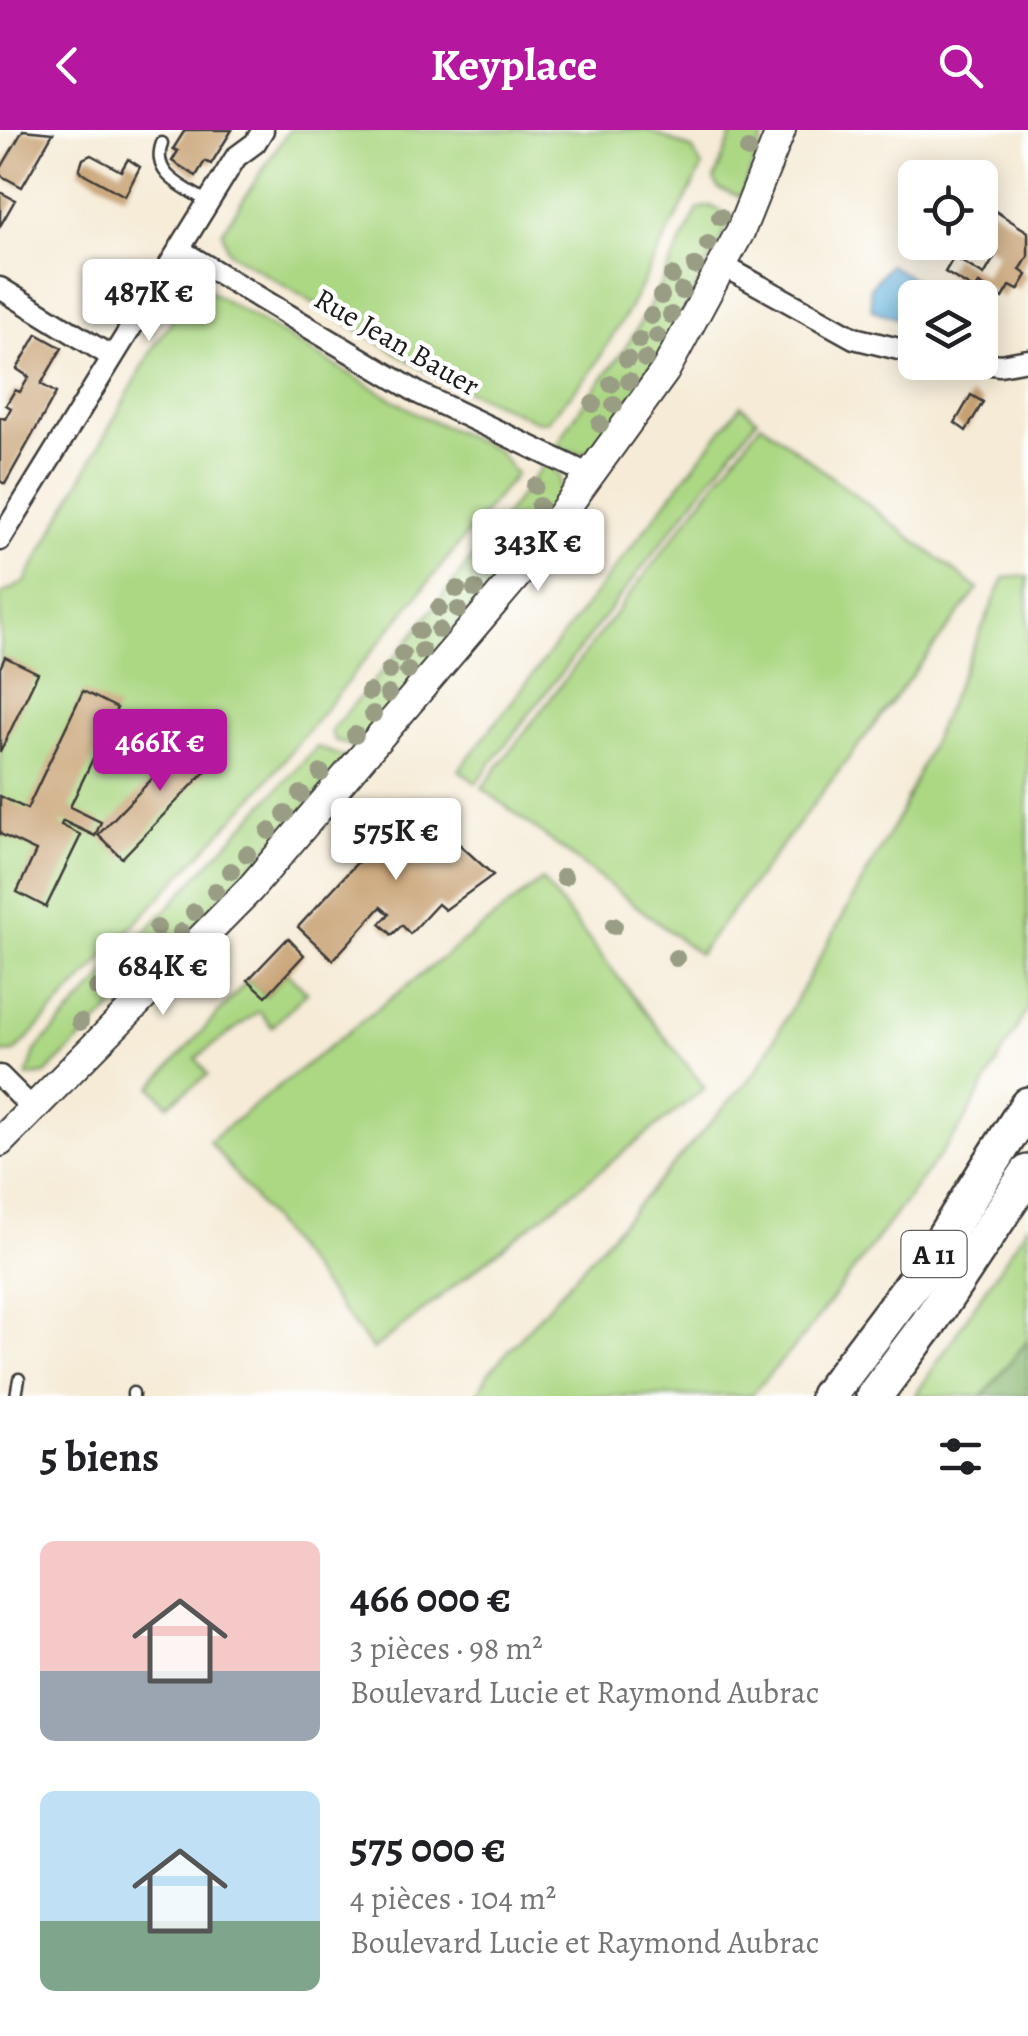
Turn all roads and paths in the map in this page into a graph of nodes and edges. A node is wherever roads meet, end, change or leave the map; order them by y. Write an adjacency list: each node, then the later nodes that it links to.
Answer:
1 (263, 130): 4 (street)
2 (780, 130): 6 (street)
3 (162, 143): 4 (lane)
4 (209, 203): 5 (street)
5 (180, 250): 9 (street); 12 (street, Rue Jean Bauer)
6 (722, 265): 8 (street); 12 (street)
7 (0, 288): 9 (street)
8 (898, 349)
9 (112, 357): 13 (street)
10 (1028, 360): 11 (street)
11 (998, 365)
12 (590, 475): 16 (street)
13 (0, 540)
14 (0, 1076): 16 (street)
15 (1028, 1105): 21 (highway, A 11)
16 (34, 1110): 17 (street)
17 (0, 1142)
18 (1028, 1173): 22 (highway, A 11)
19 (20, 1379): 20 (lane)
20 (16, 1396)
21 (828, 1396)
22 (874, 1396)

